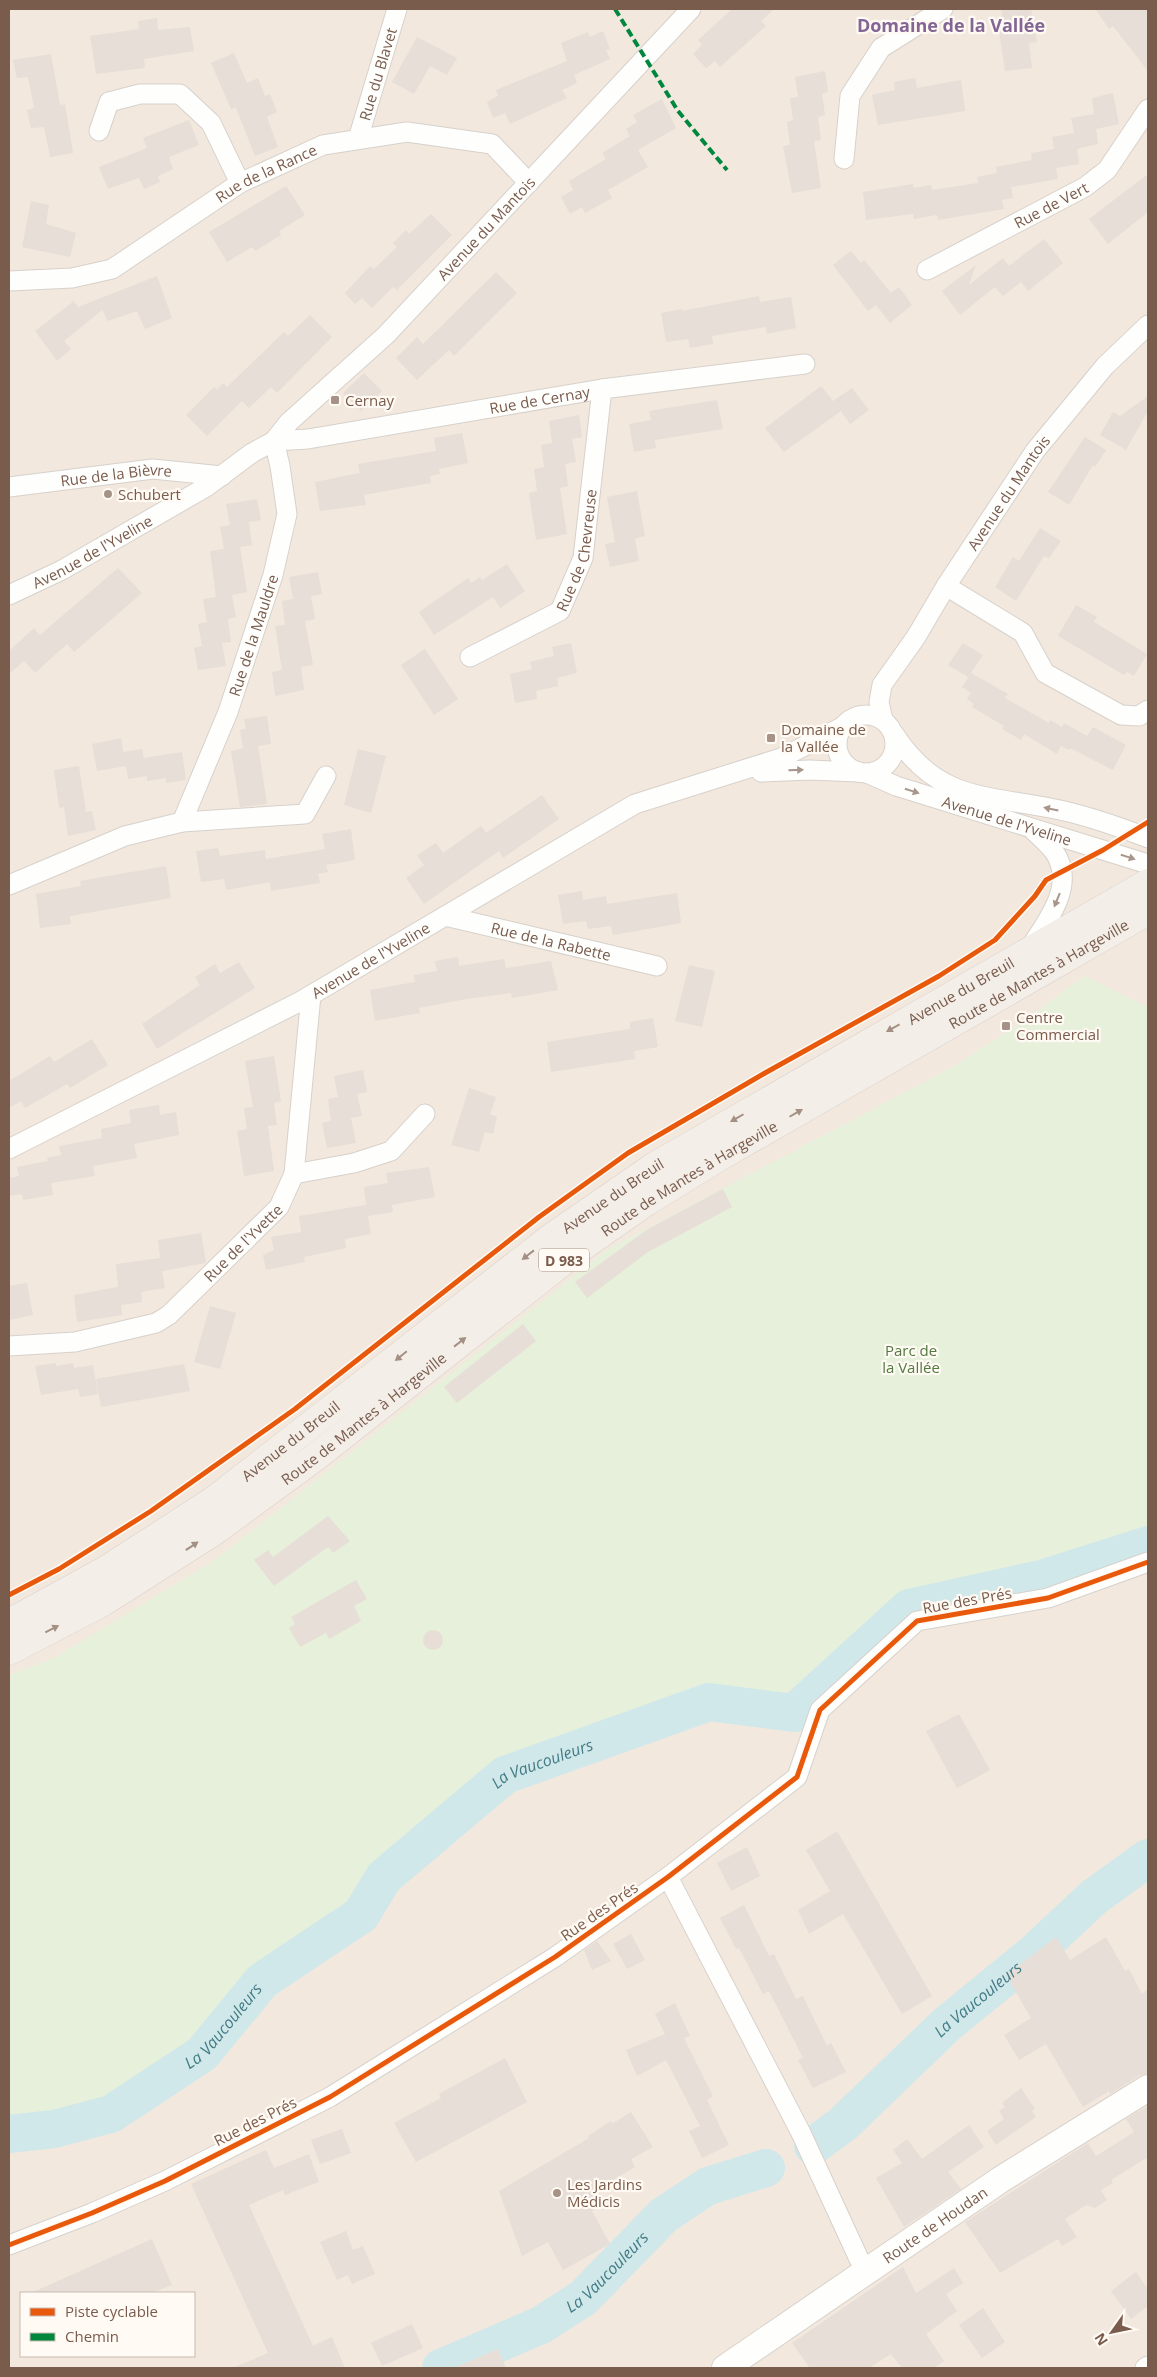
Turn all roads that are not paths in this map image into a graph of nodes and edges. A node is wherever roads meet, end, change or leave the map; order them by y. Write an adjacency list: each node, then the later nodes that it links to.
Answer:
1 (397, 9): 6 (street, Rue du Blavet)
2 (691, 9): 8 (street, Avenue du Mantois)
3 (943, 9): 7 (street)
4 (1148, 109): 10 (street, Rue de Vert)
5 (99, 131): 9 (street)
6 (358, 139): 8 (street, Rue de la Rance); 9 (street, Rue de la Rance)
7 (844, 159)
8 (529, 182): 15 (street, Avenue du Mantois)
9 (240, 183): 11 (street, Rue de la Rance)
10 (927, 270)
11 (9, 280)
12 (1148, 325): 18 (street, Avenue du Mantois)
13 (805, 364): 14 (street, Rue de Cernay)
14 (602, 389): 15 (street, Rue de Cernay); 20 (street, Rue de Chevreuse)
15 (274, 441): 16 (street, Avenue de l'Yveline); 28 (street, Rue de la Mauldre)
16 (222, 476): 17 (street, Rue de la Bièvre); 19 (street, Avenue de l'Yveline)
17 (9, 487)
18 (946, 586): 21 (street, Avenue du Mantois); 22 (street)
19 (9, 595)
20 (470, 657)
21 (889, 676): 23 (street, Avenue du Mantois); 24 (street, Avenue du Mantois)
22 (1148, 710)
23 (845, 724): 24 (street); 25 (street); 26 (street, Avenue de l'Yveline)
24 (888, 727): 25 (street); 29 (street, Avenue de l'Yveline, one-way to 24)
25 (863, 772): 26 (street, Avenue de l'Yveline, one-way to 25); 31 (street, Avenue de l'Yveline, one-way to 31)
26 (729, 774): 37 (street, Avenue de l'Yveline)
27 (326, 776): 28 (street)
28 (182, 822): 35 (street)
29 (1098, 822): 30 (street); 32 (street, Avenue de l'Yveline)
30 (1148, 824)
31 (1031, 828): 33 (street, Avenue de l'Yveline, one-way to 33); 38 (street, one-way to 38)
32 (1148, 838)
33 (1148, 864)
34 (1148, 883): 38 (main road, Avenue du Breuil)
35 (9, 885)
36 (1148, 912): 47 (main road, Route de Mantes à Hargeville / D 983, one-way to 36)
37 (445, 916): 39 (street, Rue de la Rabette); 40 (street, Avenue de l'Yveline)
38 (1027, 953): 46 (main road, Avenue du Breuil, one-way to 46)
39 (656, 966)
40 (312, 995): 42 (street, Avenue de l'Yveline); 43 (street, Rue de l'Yvette)
41 (425, 1114): 43 (street)
42 (9, 1149)
43 (294, 1174): 44 (street, Rue de l'Yvette)
44 (9, 1346)
45 (1148, 1562): 48 (street, Rue des Prés)
46 (9, 1623)
47 (9, 1651)
48 (668, 1878): 50 (street, Rue des Prés); 51 (street)
49 (1148, 2088): 51 (street, Route de Houdan)
50 (9, 2245)
51 (868, 2272): 52 (street, Route de Houdan)
52 (725, 2368)

